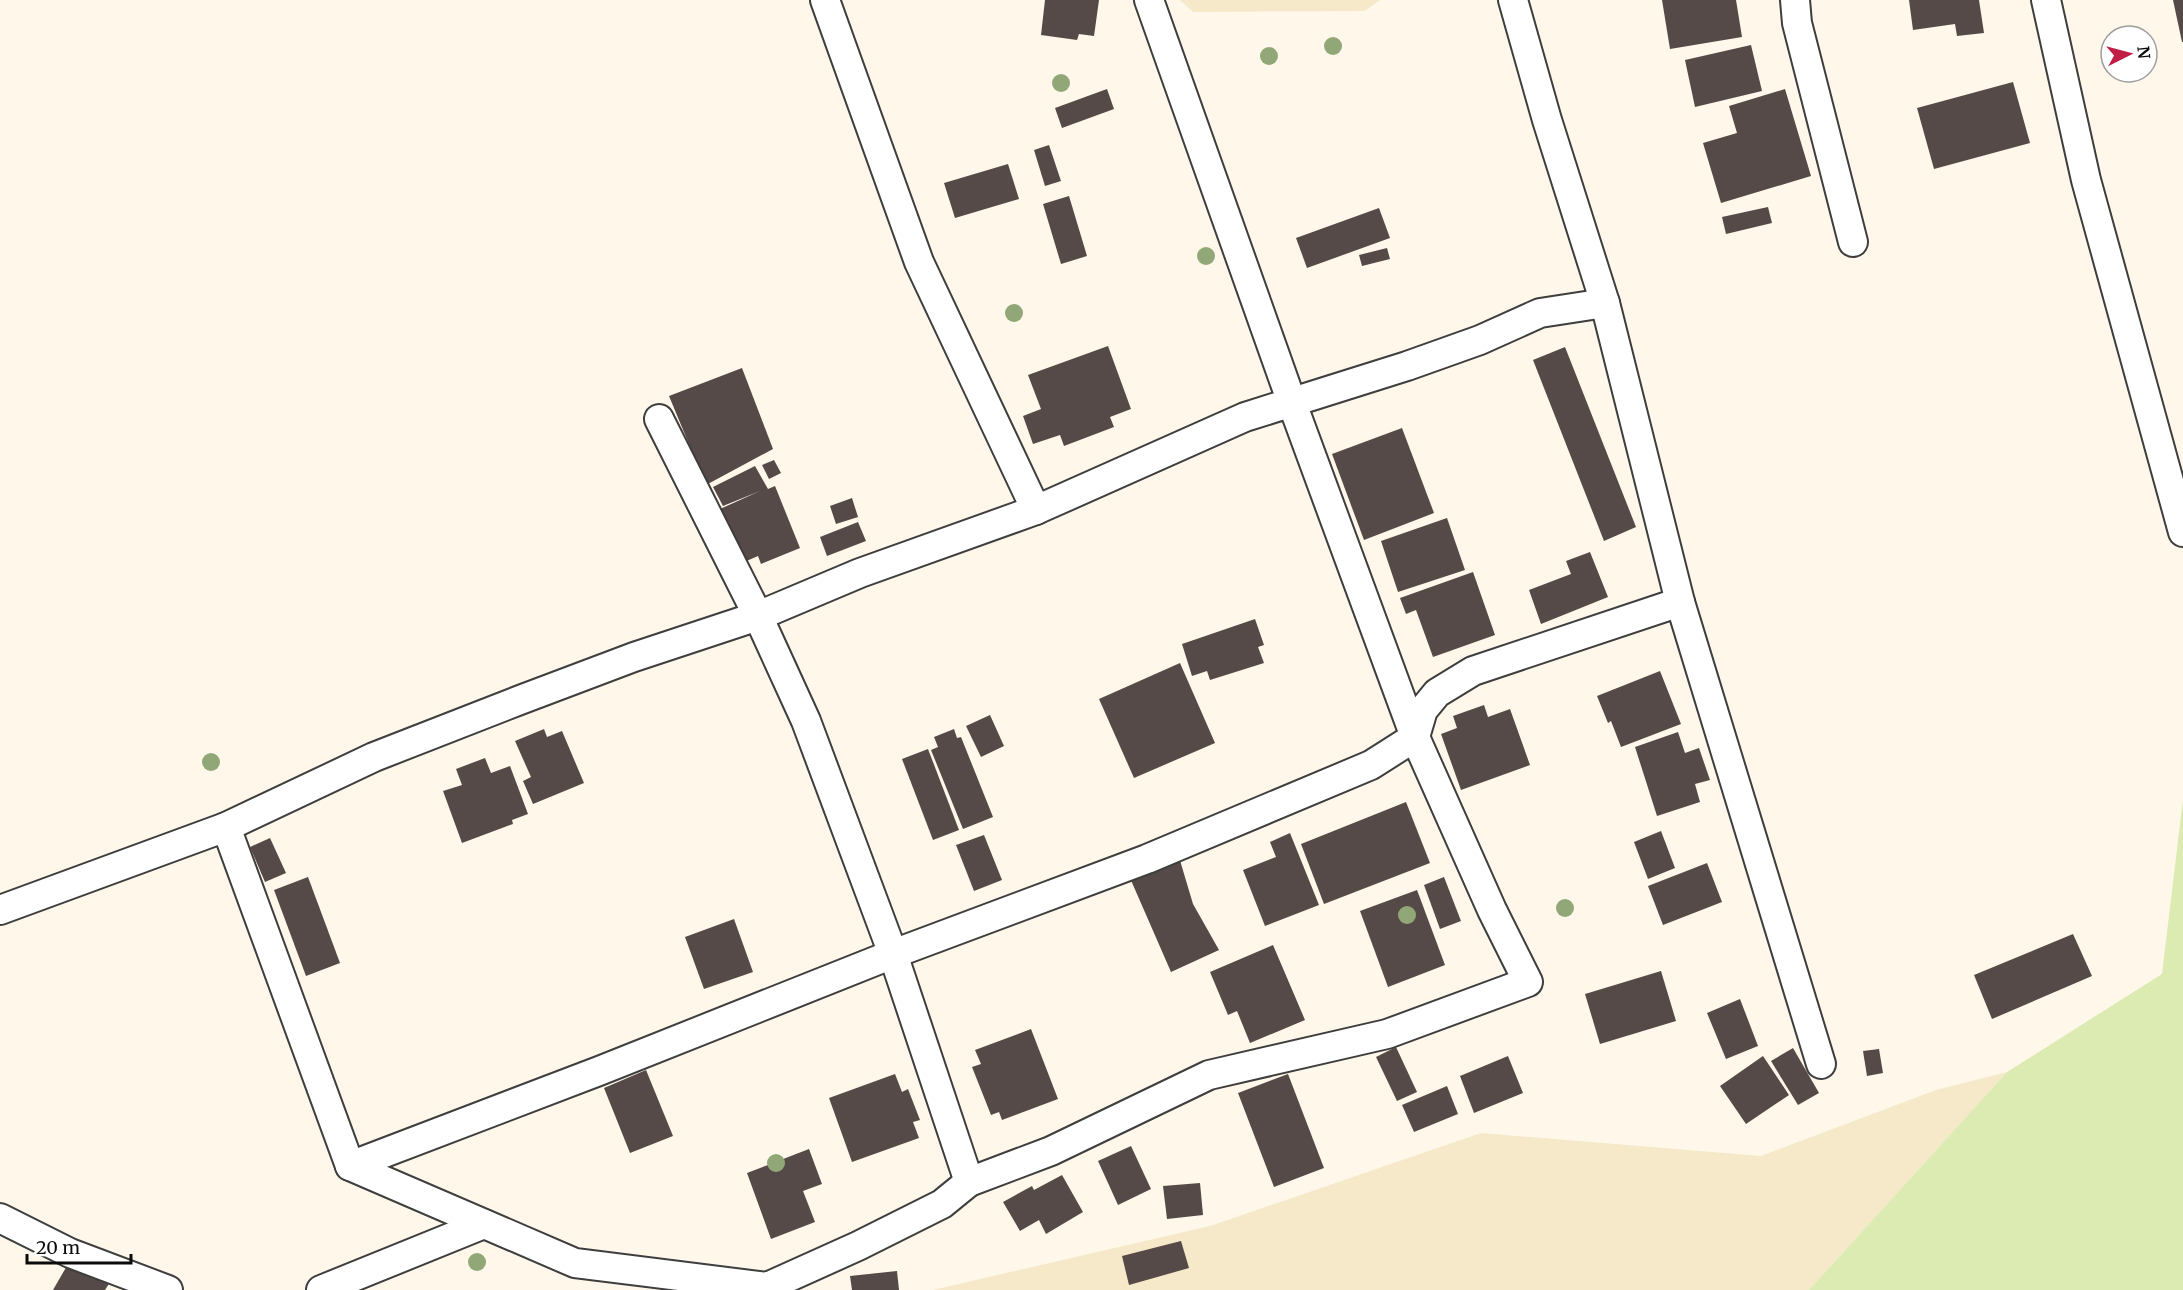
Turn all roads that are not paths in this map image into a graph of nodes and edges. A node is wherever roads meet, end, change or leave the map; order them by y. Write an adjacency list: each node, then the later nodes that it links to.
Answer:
1 (825, 0): 10 (street)
2 (1149, 0): 8 (street)
3 (1513, 0): 7 (street)
4 (1795, 0): 6 (street)
5 (2046, 0): 11 (street)
6 (1853, 242)
7 (1605, 303): 8 (street); 12 (street)
8 (1292, 403): 10 (street); 14 (street)
9 (659, 419): 13 (street)
10 (1036, 510): 13 (street)
11 (2183, 532)
12 (1680, 602): 14 (street); 18 (street)
13 (758, 616): 15 (street); 17 (street)
14 (1415, 737): 17 (street); 20 (street)
15 (226, 827): 16 (street); 19 (street)
16 (0, 910)
17 (893, 954): 19 (street); 20 (street)
18 (1821, 1064)
19 (350, 1166): 22 (street)
20 (969, 1182): 23 (street)
21 (0, 1218): 24 (street)
22 (483, 1224): 23 (street); 25 (street)
23 (721, 1286)
24 (168, 1290)
25 (321, 1290)

